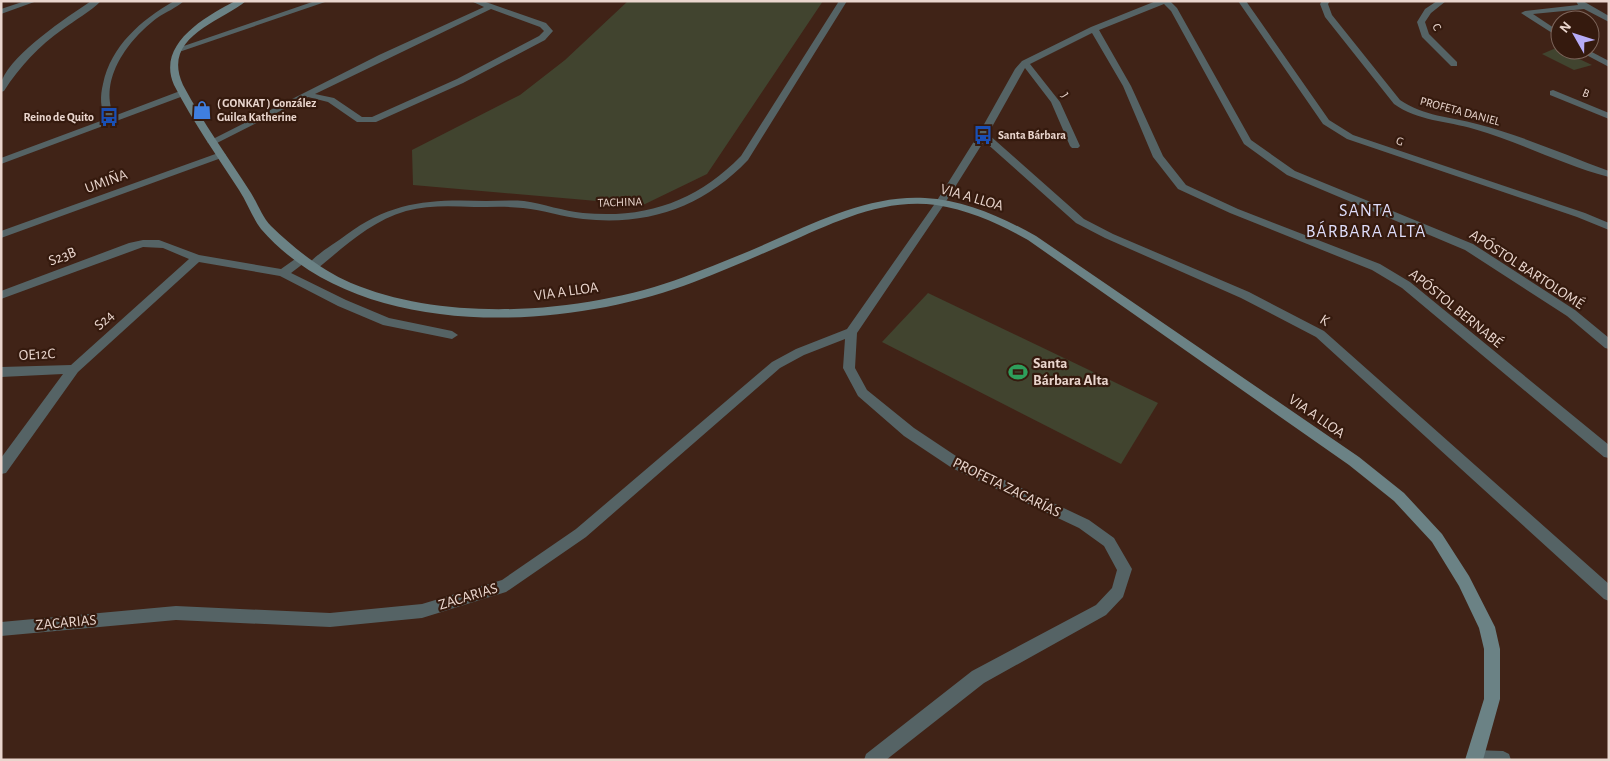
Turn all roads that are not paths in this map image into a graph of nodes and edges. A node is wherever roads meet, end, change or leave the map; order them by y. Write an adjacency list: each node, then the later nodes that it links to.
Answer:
1 (33, 1): 14 (street)
2 (97, 1): 21 (street)
3 (180, 1): 26 (street)
4 (242, 1): 18 (street)
5 (324, 1): 18 (street)
6 (475, 1): 13 (street)
7 (843, 1): 38 (street, TACHINA)
8 (1165, 1): 16 (street); 43 (street, APÓSTOL BARTOLOMÉ)
9 (1242, 1): 34 (street, G)
10 (1326, 1): 32 (street, PROFETA DANIEL)
11 (1442, 1): 20 (street, C)
12 (1582, 4): 15 (street); 17 (street)
13 (490, 7): 24 (street); 24 (street)
14 (1, 12)
15 (1609, 20)
16 (1094, 29): 19 (street); 46 (street, APÓSTOL BERNABÉ)
17 (1550, 29)
18 (179, 49): 22 (street, VIA A LLOA)
19 (1025, 63): 27 (street); 29 (street, J)
20 (1454, 64)
21 (1, 89)
22 (183, 93): 26 (street); 28 (street, VIA A LLOA)
23 (1553, 93): 25 (street, B)
24 (309, 95): 28 (street)
25 (1609, 116)
26 (112, 120): 31 (street)
27 (983, 134): 33 (street); 48 (street, K)
28 (212, 142): 30 (street, VIA A LLOA)
29 (1075, 146)
30 (221, 155): 35 (street, UMIÑA); 37 (street, VIA A LLOA)
31 (1, 161)
32 (1609, 174)
33 (940, 203): 38 (street, VIA A LLOA); 41 (street); 50 (street, VIA A LLOA)
34 (1609, 227)
35 (1, 235)
36 (197, 258): 39 (street); 40 (street, S23B); 44 (street, S24)
37 (302, 260): 38 (street, VIA A LLOA); 39 (street)
38 (313, 266)
39 (283, 273): 42 (street)
40 (1, 295)
41 (851, 332): 49 (street, ZACARIAS); 51 (street, PROFETA ZACARÍAS)
42 (452, 335)
43 (1609, 345)
44 (74, 369): 45 (street, OE12C); 47 (street, S24)
45 (1, 372)
46 (1609, 453)
47 (1, 469)
48 (1609, 594)
49 (1, 629)
50 (1474, 759): 52 (street)
51 (872, 760)
52 (1503, 760)

